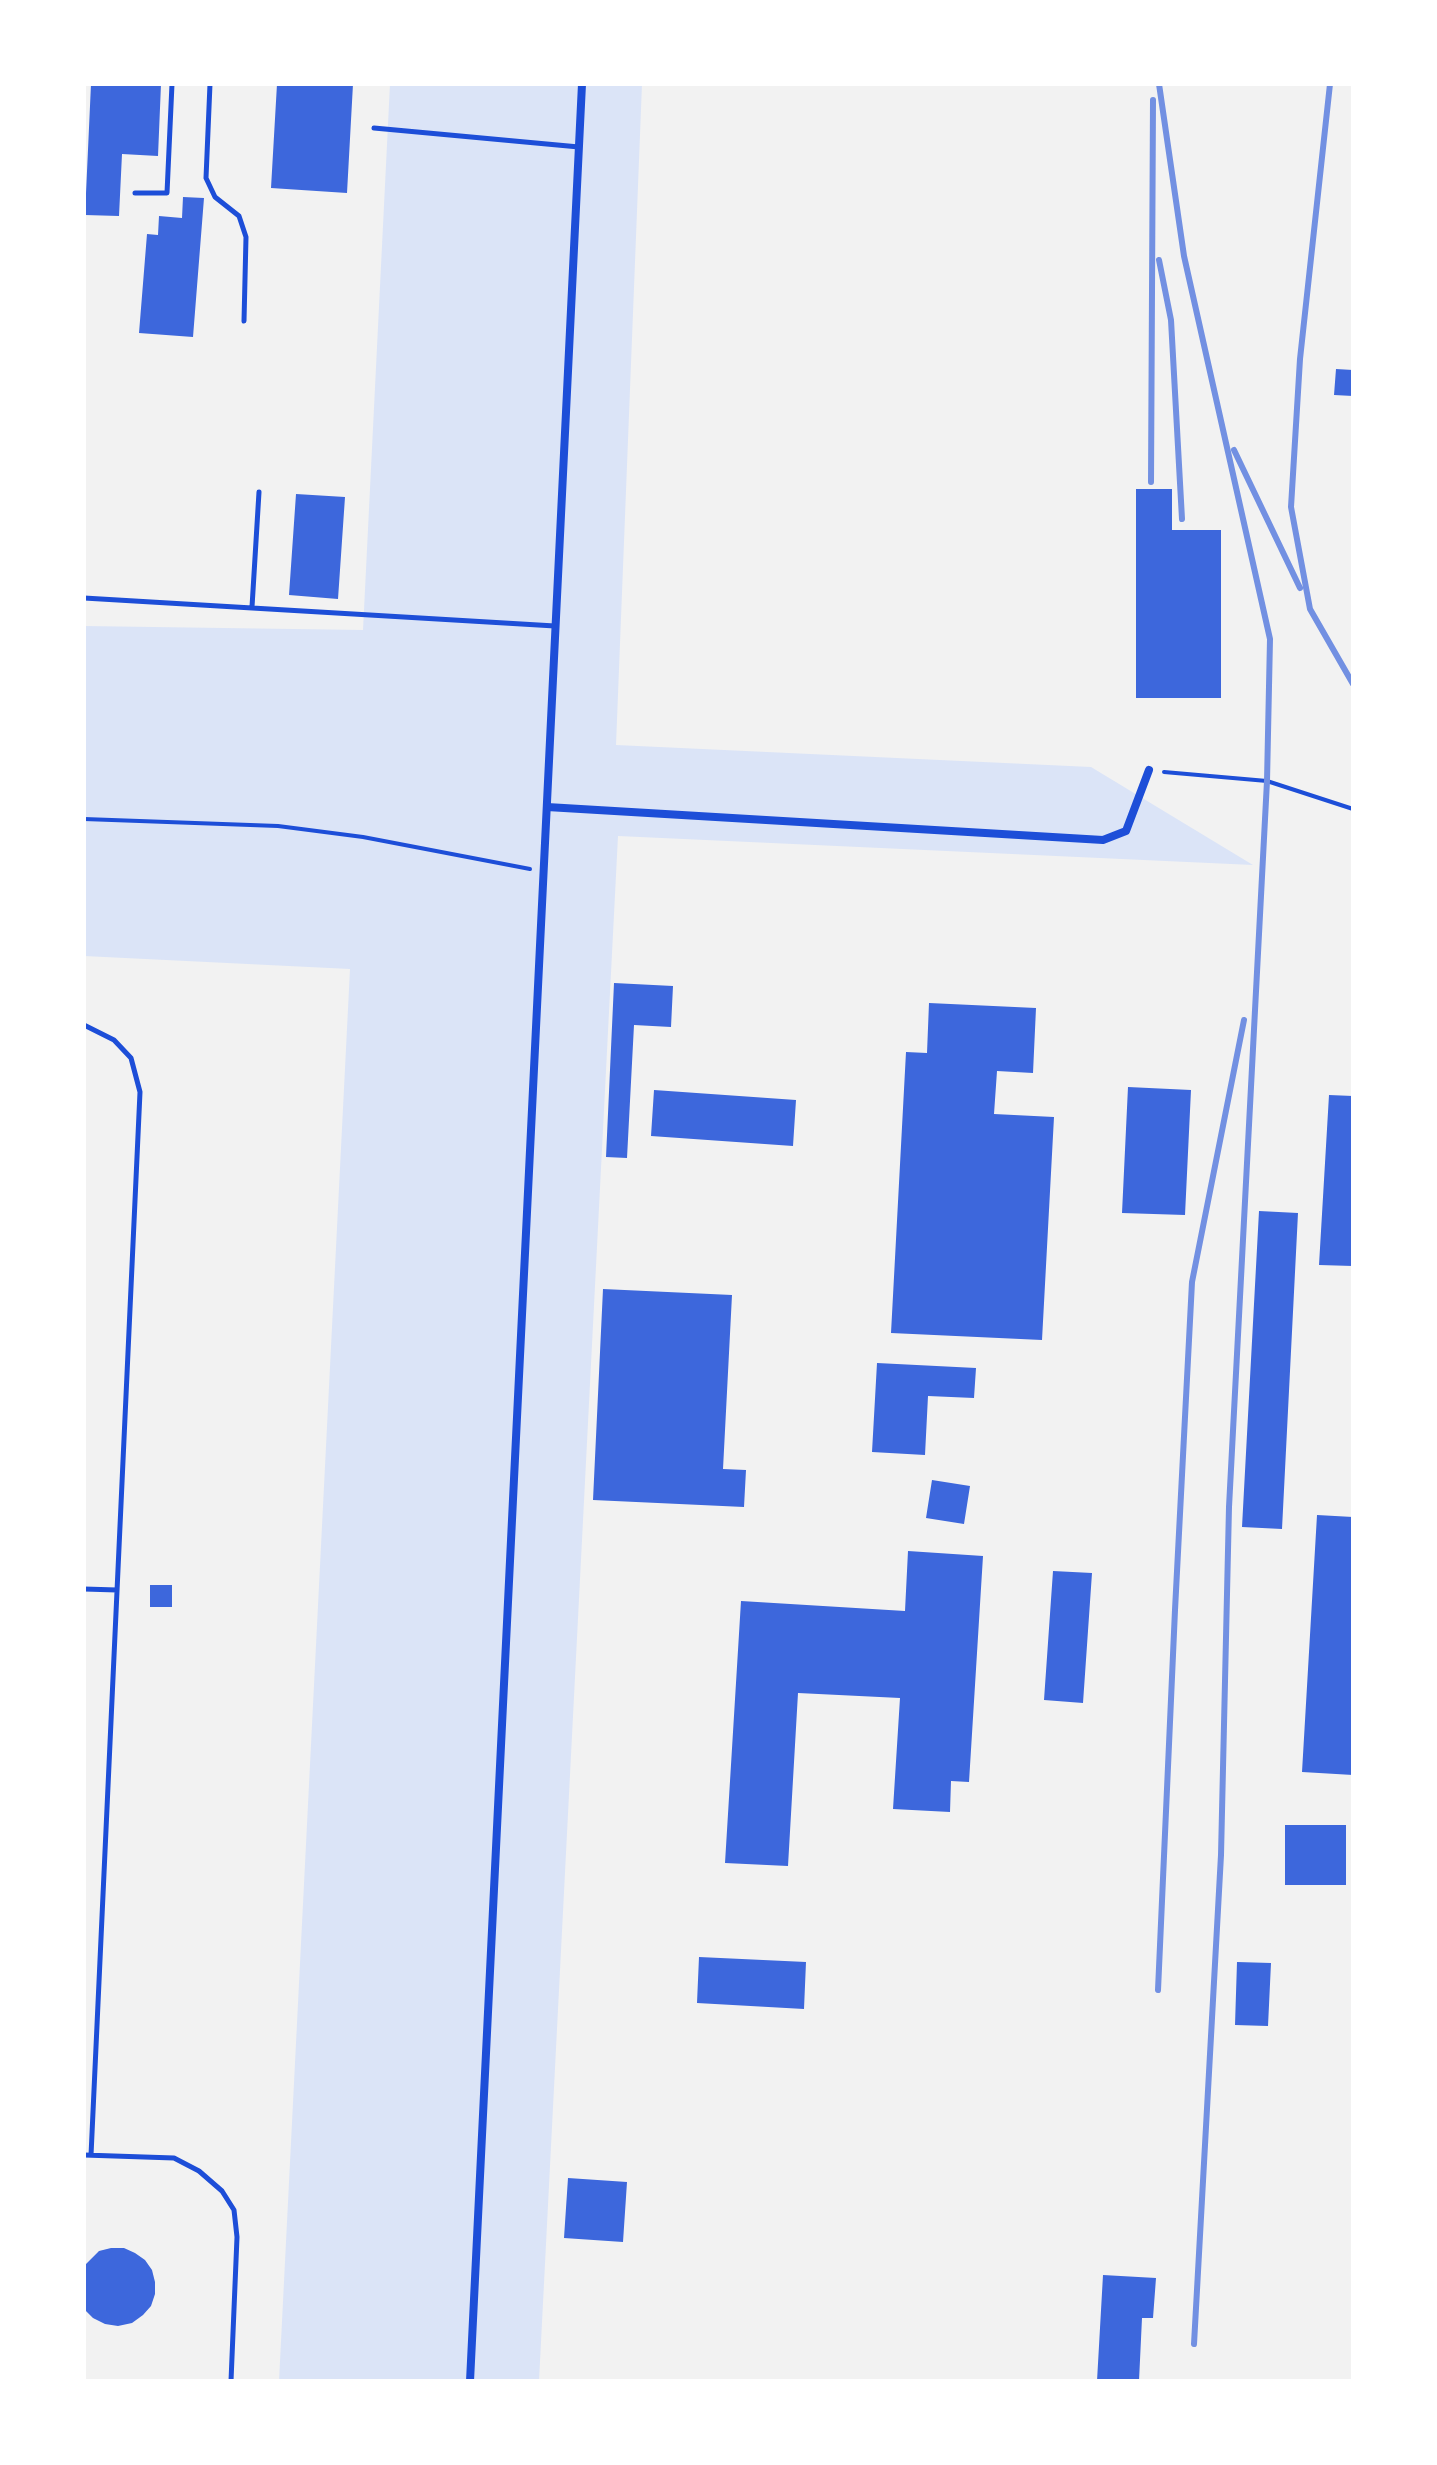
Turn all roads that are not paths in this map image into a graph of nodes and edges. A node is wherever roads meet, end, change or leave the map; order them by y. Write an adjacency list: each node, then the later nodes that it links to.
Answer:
1 (172, 84): 6 (lane)
2 (210, 84): 7 (lane)
3 (582, 84): 5 (street)
4 (374, 128): 5 (lane)
5 (579, 147): 11 (street)
6 (135, 193)
7 (244, 321)
8 (259, 492): 10 (lane)
9 (84, 598): 10 (lane)
10 (252, 608): 11 (lane)
11 (556, 626): 13 (street)
12 (1149, 770): 13 (street)
13 (547, 807): 19 (street)
14 (84, 1025): 16 (lane)
15 (84, 1589): 16 (lane)
16 (117, 1590): 17 (lane)
17 (88, 2155): 18 (lane)
18 (231, 2381)
19 (470, 2381)

